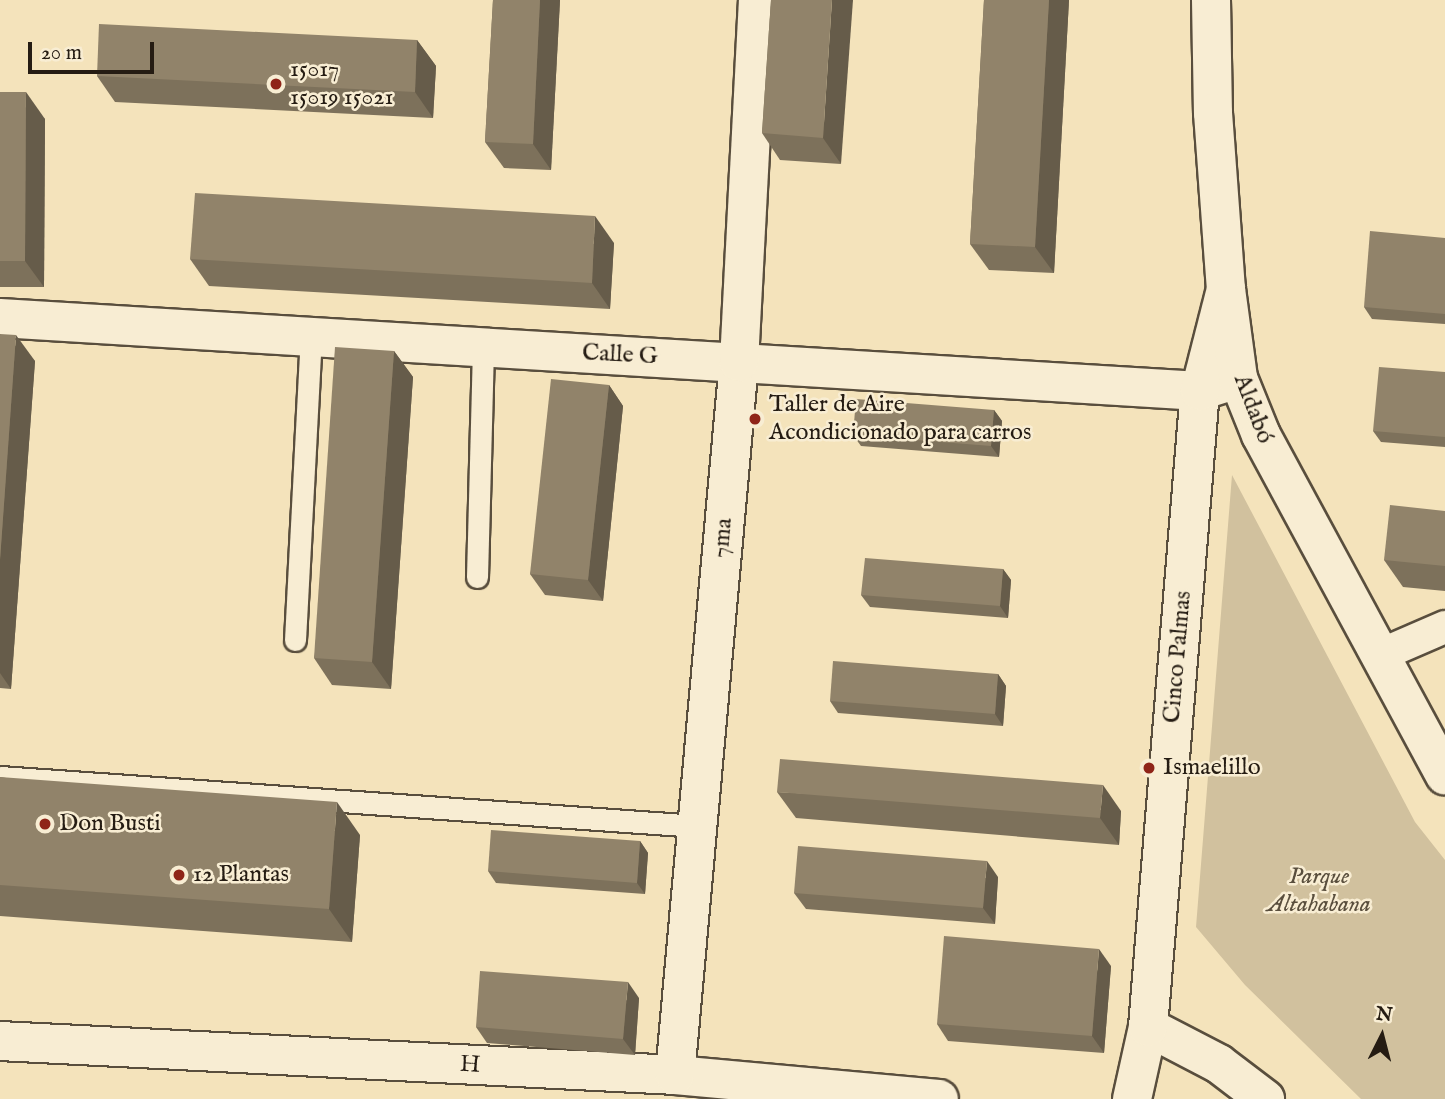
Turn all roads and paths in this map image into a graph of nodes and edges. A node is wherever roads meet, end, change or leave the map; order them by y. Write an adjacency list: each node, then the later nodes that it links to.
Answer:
1 (758, 0): 7 (street, 7ma)
2 (1211, 0): 3 (street, Aldabó)
3 (1226, 289): 8 (street, Aldabó); 9 (street, Cinco Palmas)
4 (0, 318): 5 (street, Calle G)
5 (311, 336): 6 (street, Calle G); 12 (lane)
6 (483, 346): 7 (street, Calle G); 10 (lane)
7 (739, 362): 9 (street, Calle G); 16 (street, 7ma)
8 (1238, 379): 9 (street, Calle G); 13 (street, Aldabó)
9 (1200, 391): 17 (street, Cinco Palmas)
10 (477, 577)
11 (1445, 627): 13 (street)
12 (295, 640)
13 (1378, 656): 14 (street, Aldabó)
14 (1445, 775)
15 (0, 777): 16 (lane)
16 (698, 826): 19 (street, 7ma)
17 (1148, 1027): 21 (street, Cinco Palmas); 22 (street)
18 (0, 1041): 19 (street, H)
19 (675, 1075): 20 (street, H)
20 (939, 1099)
21 (1132, 1099)
22 (1265, 1099)

